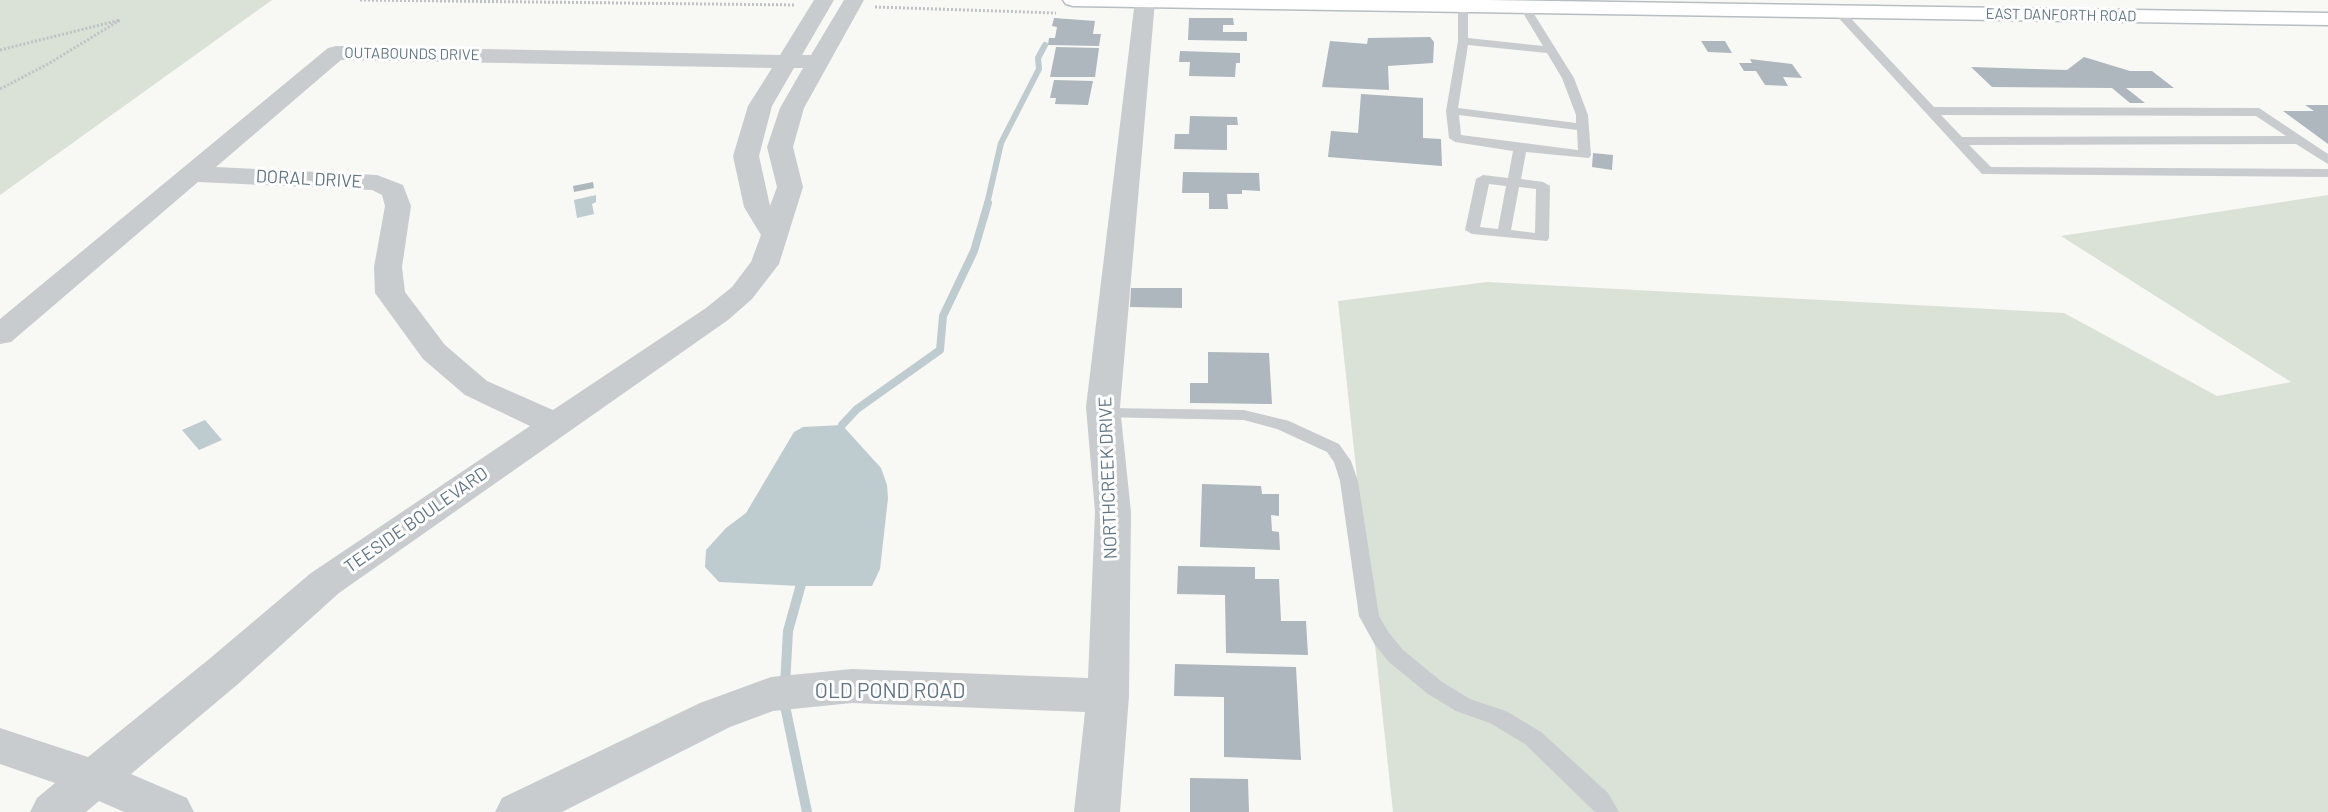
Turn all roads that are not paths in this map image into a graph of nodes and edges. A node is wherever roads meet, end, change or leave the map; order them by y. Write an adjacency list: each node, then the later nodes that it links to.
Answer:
1 (824, 0): 14 (street)
2 (854, 0): 15 (street, TEESIDE BOULEVARD)
3 (1073, 0): 5 (street, EAST DANFORTH ROAD)
4 (2313, 0): 10 (street)
5 (1144, 1): 8 (street, EAST DANFORTH ROAD); 29 (street, NORTHCREEK DRIVE)
6 (1590, 4): 7 (street, EAST DANFORTH ROAD); 9 (street, EAST DANFORTH ROAD)
7 (1836, 6): 11 (street, EAST DANFORTH ROAD); 17 (lane)
8 (1463, 7): 9 (street, EAST DANFORTH ROAD); 12 (lane)
9 (1525, 8): 13 (lane)
10 (2328, 9)
11 (2328, 19)
12 (1463, 41): 13 (lane); 16 (lane)
13 (1551, 50): 18 (lane)
14 (785, 61): 15 (street, OUTABOUNDS DRIVE); 24 (street, OUTABOUNDS DRIVE); 27 (street)
15 (818, 62): 27 (street, TEESIDE BOULEVARD)
16 (1452, 111): 18 (lane); 21 (lane)
17 (1931, 111): 19 (lane); 20 (lane)
18 (1583, 127): 21 (lane)
19 (2300, 140): 20 (lane); 22 (lane)
20 (1959, 141): 23 (lane)
21 (1520, 148): 25 (lane)
22 (2328, 160)
23 (2328, 173)
24 (192, 174): 28 (street, OUTABOUNDS DRIVE); 30 (street, DORAL DRIVE)
25 (1514, 183): 26 (lane); 26 (lane); 26 (lane)
26 (1504, 233)
27 (774, 234): 30 (street, TEESIDE BOULEVARD)
28 (0, 335)
29 (1104, 413): 31 (street, NORTHCREEK DRIVE); 38 (lane)
30 (555, 424): 33 (street, TEESIDE BOULEVARD)
31 (1108, 696): 36 (street, OLD POND ROAD); 37 (street, NORTHCREEK DRIVE)
32 (0, 746): 33 (street)
33 (94, 778): 34 (street, TEESIDE BOULEVARD); 35 (street)
34 (53, 812)
35 (171, 812)
36 (518, 812)
37 (1097, 812)
38 (1608, 812)

